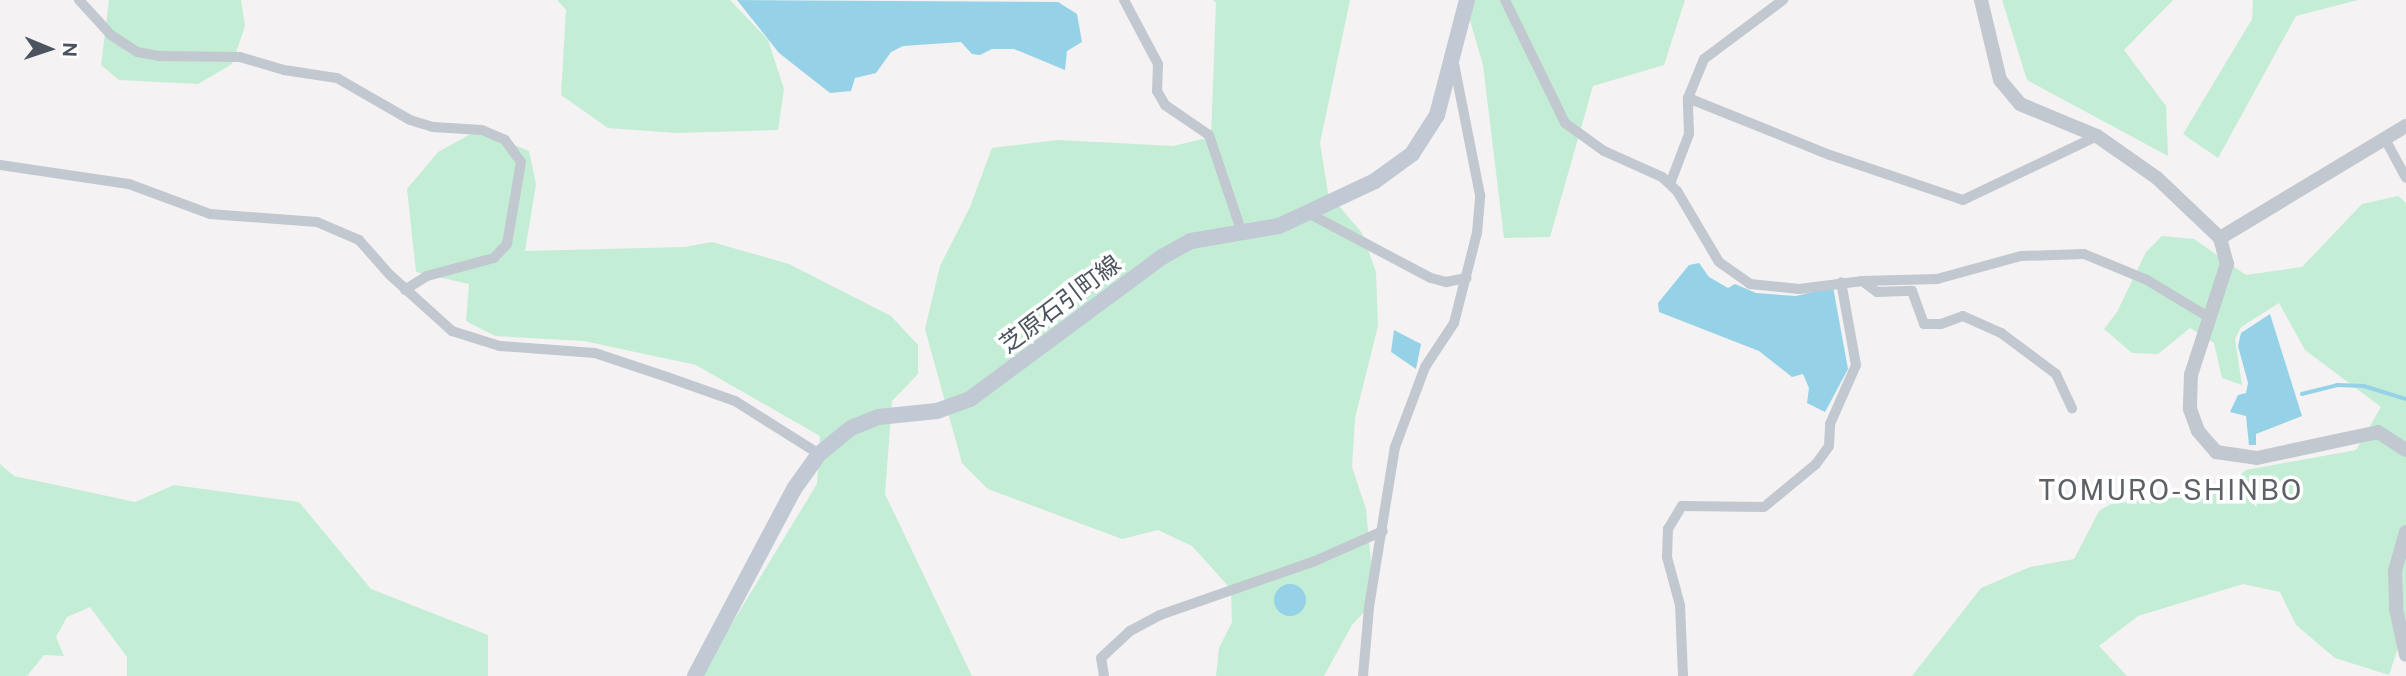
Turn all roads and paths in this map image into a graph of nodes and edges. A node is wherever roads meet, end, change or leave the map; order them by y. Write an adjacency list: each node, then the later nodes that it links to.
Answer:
1 (79, 0): 21 (street)
2 (1124, 0): 16 (street)
3 (1466, 0): 7 (main road, 芝原石引町線)
4 (1505, 0): 14 (street)
5 (1783, 0): 8 (street)
6 (1981, 0): 10 (street)
7 (1453, 59): 15 (main road, 芝原石引町線); 18 (street)
8 (1688, 98): 10 (street); 14 (street)
9 (2406, 126): 11 (street)
10 (2097, 136): 17 (street)
11 (2385, 139): 13 (street); 17 (street)
12 (0, 165): 21 (street)
13 (2406, 178)
14 (1670, 184): 20 (street)
15 (1308, 213): 16 (main road, 芝原石引町線); 18 (street)
16 (1241, 230): 25 (main road, 芝原石引町線)
17 (2220, 238): 22 (street)
18 (1467, 278): 26 (street)
19 (1862, 281): 20 (street); 22 (street); 23 (street)
20 (1841, 282): 32 (street)
21 (405, 290): 25 (street)
22 (2210, 318): 24 (street)
23 (2072, 408)
24 (2406, 450)
25 (819, 454): 29 (main road, 芝原石引町線)
26 (1383, 531): 30 (street); 31 (street)
27 (2406, 532): 28 (street)
28 (2406, 655)
29 (695, 676)
30 (1104, 676)
31 (1363, 676)
32 (1683, 676)

